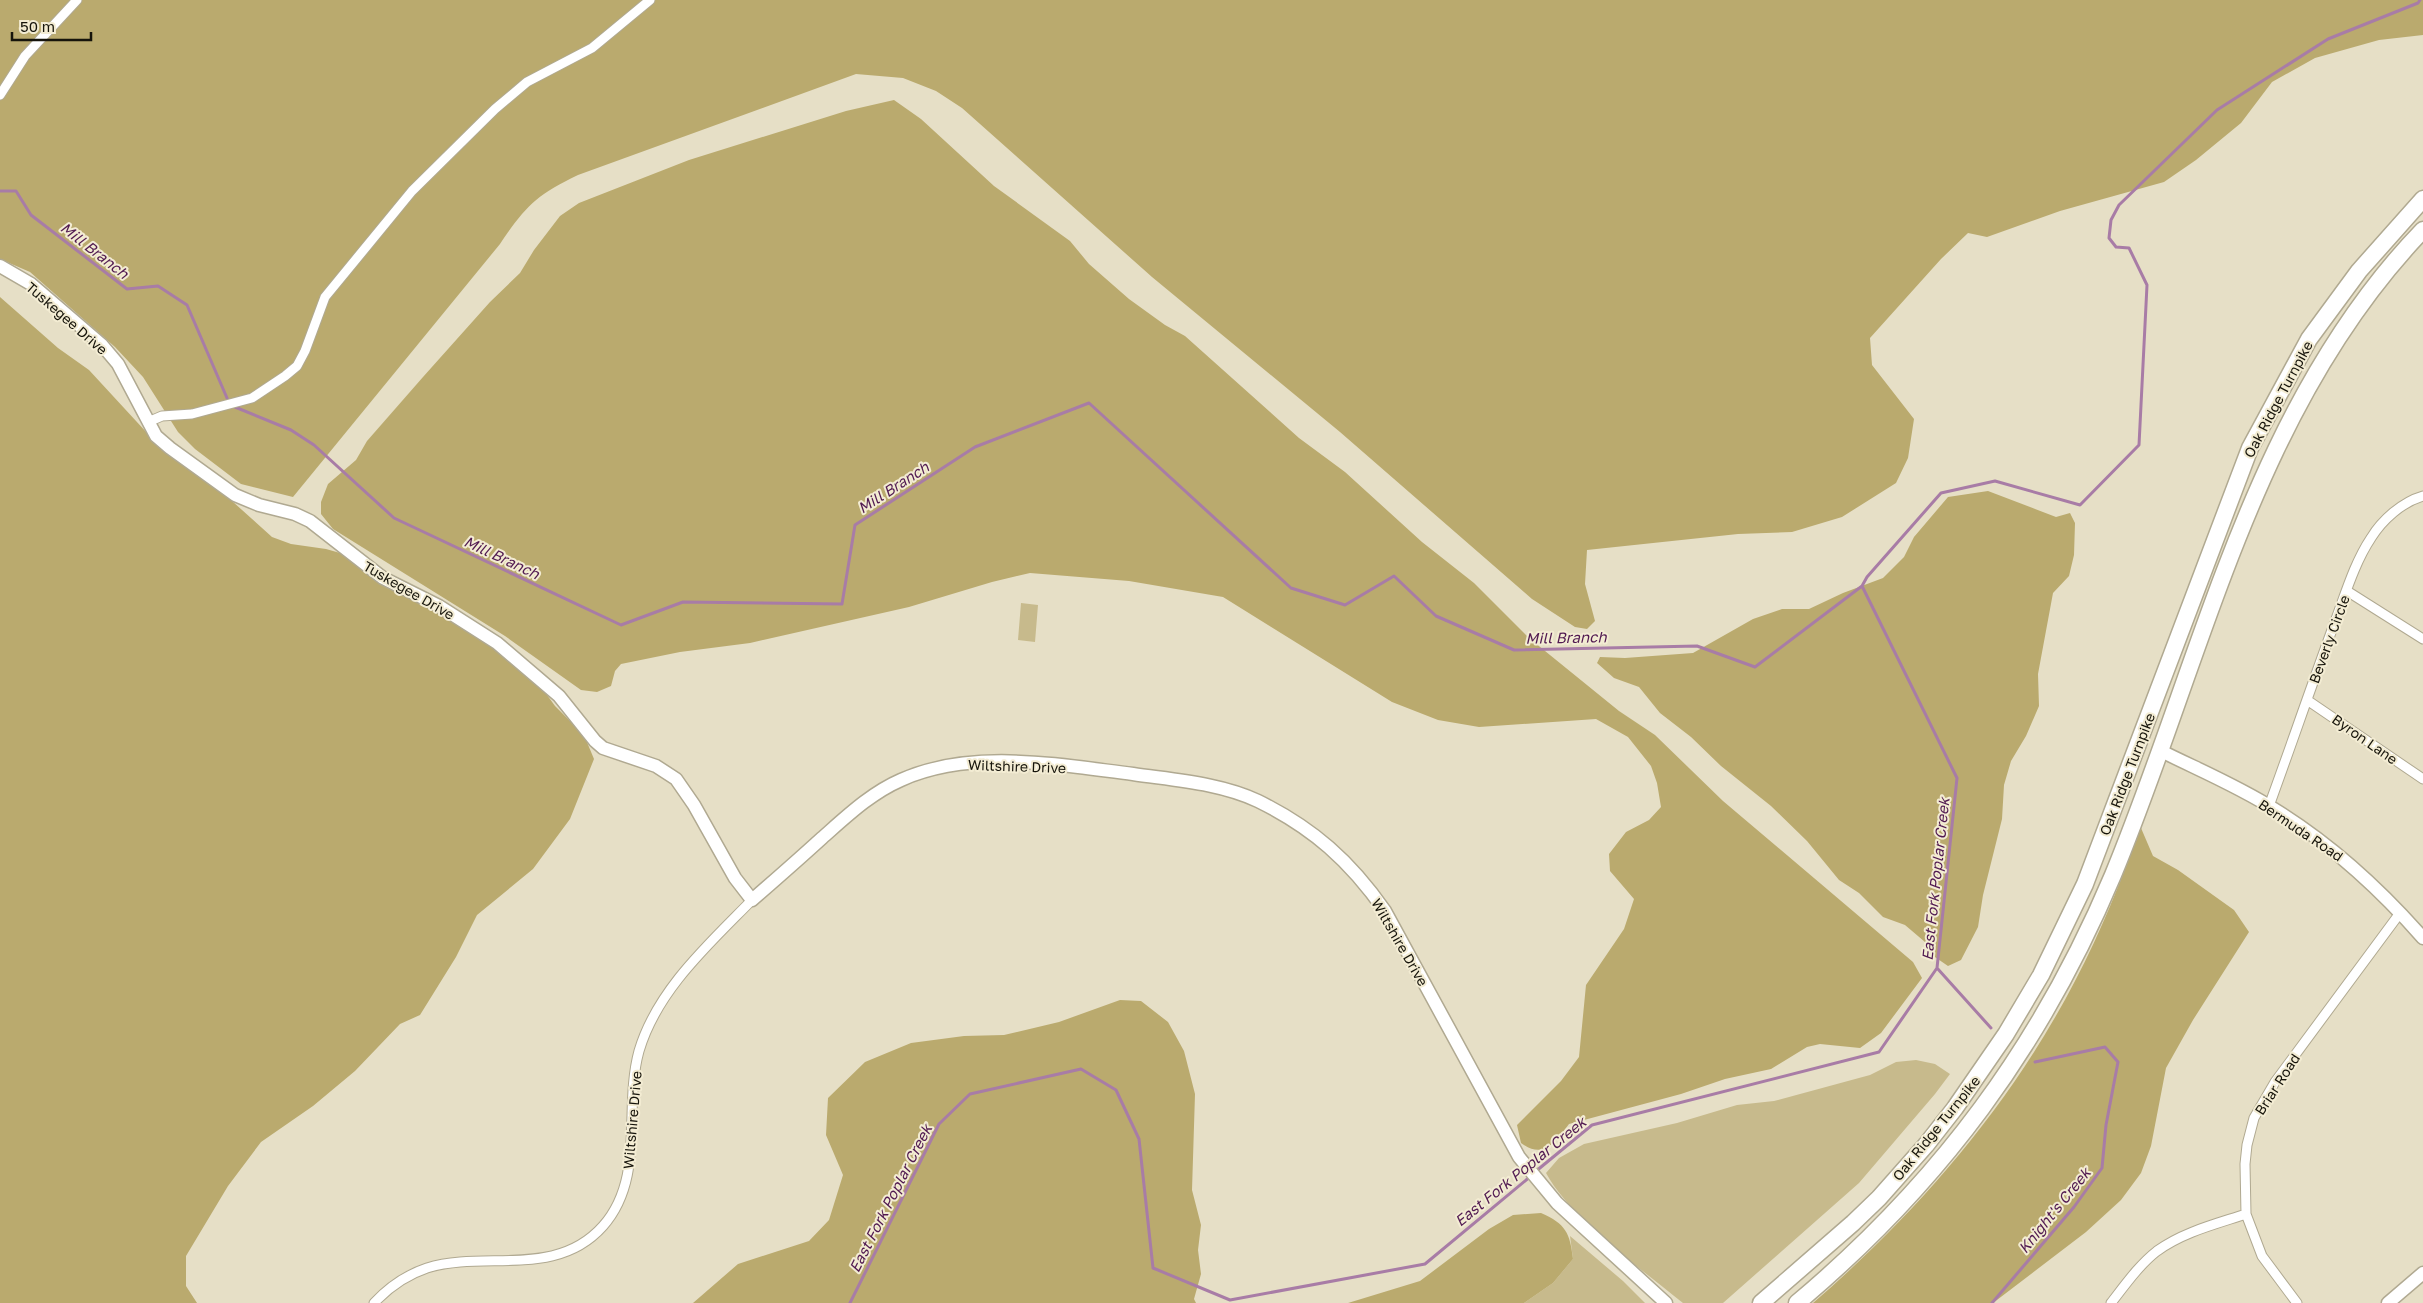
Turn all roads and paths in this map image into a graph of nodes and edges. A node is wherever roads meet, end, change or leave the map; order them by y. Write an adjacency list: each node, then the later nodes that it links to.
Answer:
1 (77, 0): 3 (street)
2 (650, 0): 7 (street)
3 (0, 95)
4 (2423, 199): 12 (highway, Oak Ridge Turnpike)
5 (2423, 230): 13 (highway, Oak Ridge Turnpike)
6 (0, 266): 7 (street, Tuskegee Drive)
7 (148, 422): 16 (street, Tuskegee Drive)
8 (2423, 496): 9 (street, Beverly Circle)
9 (2347, 591): 10 (street); 11 (street, Beverly Circle)
10 (2423, 639)
11 (2307, 700): 14 (street, Byron Lane); 15 (street, Beverly Circle)
12 (2140, 740): 13 (highway); 19 (highway, Oak Ridge Turnpike)
13 (2159, 750): 15 (street, Bermuda Road); 20 (highway, Oak Ridge Turnpike)
14 (2423, 779)
15 (2270, 806): 17 (street, Bermuda Road)
16 (752, 900): 23 (street, Wiltshire Drive); 24 (street, Wiltshire Drive)
17 (2400, 912): 18 (street, Bermuda Road); 21 (street, Briar Road)
18 (2423, 938)
19 (1879, 1198): 20 (highway); 25 (highway, Oak Ridge Turnpike)
20 (1894, 1214): 26 (highway, Oak Ridge Turnpike)
21 (2246, 1214): 27 (street); 28 (street, Briar Road)
22 (2423, 1273): 29 (street)
23 (374, 1303)
24 (1666, 1303)
25 (1760, 1303)
26 (1798, 1303)
27 (2111, 1303)
28 (2298, 1303)
29 (2388, 1303)

